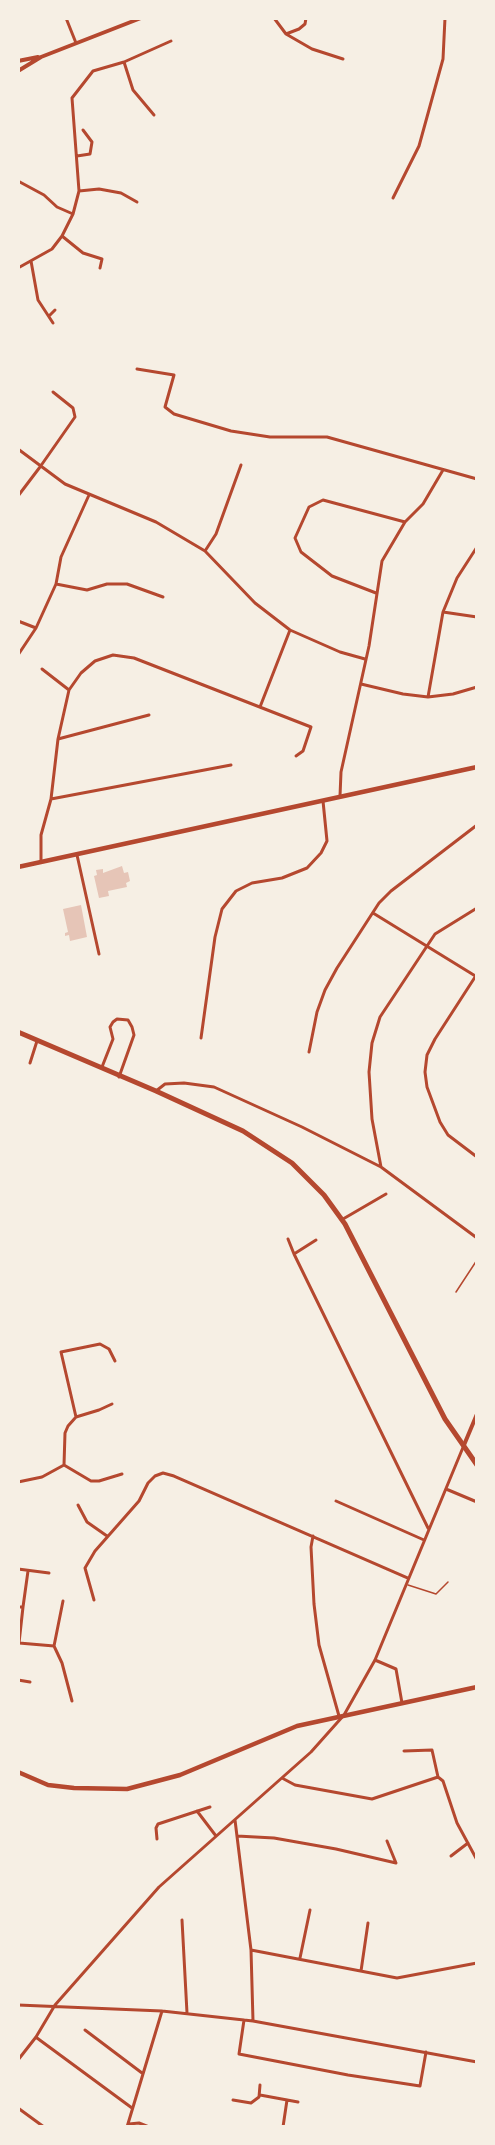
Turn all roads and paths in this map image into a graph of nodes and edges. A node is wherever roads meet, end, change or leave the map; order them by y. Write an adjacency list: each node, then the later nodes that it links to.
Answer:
1 (66, 18): 8 (street)
2 (141, 18): 8 (street)
3 (274, 18): 6 (street)
4 (306, 18): 6 (street)
5 (445, 18): 19 (street)
6 (286, 34): 10 (street)
7 (171, 41): 12 (street)
8 (76, 43): 9 (street)
9 (41, 57): 11 (street); 13 (street)
10 (343, 59)
11 (18, 61)
12 (124, 62): 14 (street); 16 (street)
13 (18, 71)
14 (154, 115)
15 (83, 130): 16 (street)
16 (77, 156): 18 (street)
17 (18, 181): 21 (street)
18 (79, 191): 20 (street); 21 (street)
19 (393, 198)
20 (137, 202)
21 (73, 214): 22 (street)
22 (62, 236): 23 (street); 25 (street)
23 (31, 261): 24 (street); 27 (street)
24 (18, 268)
25 (100, 268)
26 (55, 310): 27 (street)
27 (49, 316): 28 (street)
28 (53, 323)
29 (136, 369): 34 (street)
30 (53, 392): 33 (street)
31 (18, 449): 33 (street)
32 (241, 465): 41 (street)
33 (40, 467): 37 (street); 38 (street)
34 (443, 470): 36 (street); 39 (street)
35 (477, 473): 36 (street)
36 (476, 478)
37 (89, 495): 41 (street); 42 (street)
38 (18, 496)
39 (405, 522): 43 (street); 43 (street)
40 (477, 547): 45 (street)
41 (206, 551): 49 (street)
42 (56, 584): 44 (street); 48 (street)
43 (376, 593): 51 (street)
44 (163, 597)
45 (443, 612): 46 (street); 56 (street)
46 (477, 617)
47 (18, 621): 48 (street)
48 (36, 628): 50 (street)
49 (290, 630): 51 (street); 57 (street)
50 (18, 655)
51 (366, 660): 53 (street)
52 (42, 669): 55 (street)
53 (361, 684): 56 (street); 63 (street)
54 (477, 687): 56 (street)
55 (69, 690): 57 (street); 59 (street)
56 (428, 697)
57 (260, 707): 60 (street)
58 (149, 715): 59 (street)
59 (58, 739): 64 (street)
60 (296, 756)
61 (231, 765): 64 (street)
62 (477, 767): 63 (main road)
63 (339, 796): 65 (main road)
64 (51, 799): 68 (street)
65 (323, 801): 67 (main road); 76 (street)
66 (477, 825): 71 (street)
67 (76, 855): 68 (main road); 73 (street)
68 (41, 862): 69 (main road)
69 (18, 867)
70 (477, 908): 72 (street)
71 (373, 913): 72 (street); 78 (street)
72 (426, 945): 74 (street); 84 (street)
73 (99, 954)
74 (476, 976): 83 (street)
75 (18, 1032): 77 (highway)
76 (201, 1038)
77 (37, 1041): 79 (street); 80 (highway)
78 (309, 1052)
79 (30, 1063)
80 (101, 1069): 81 (highway); 81 (street)
81 (119, 1077): 82 (highway)
82 (156, 1091): 84 (street); 86 (highway)
83 (477, 1157)
84 (381, 1167): 87 (street)
85 (386, 1194): 86 (street)
86 (342, 1219): 97 (highway)
87 (477, 1238)
88 (288, 1239): 90 (street)
89 (316, 1240): 90 (street)
90 (294, 1254): 106 (street)
91 (477, 1260): 92 (lane)
92 (456, 1292)
93 (115, 1361): 96 (street)
94 (112, 1404): 96 (street)
95 (477, 1414): 97 (street)
96 (76, 1417): 99 (street)
97 (464, 1445): 98 (highway); 102 (street)
98 (476, 1463)
99 (64, 1465): 100 (street); 101 (street)
100 (122, 1474)
101 (18, 1482)
102 (446, 1489): 104 (street); 106 (street)
103 (336, 1501): 109 (street)
104 (477, 1502)
105 (78, 1505): 107 (street)
106 (429, 1530): 109 (street)
107 (108, 1536): 108 (street); 117 (street)
108 (313, 1536): 113 (street); 128 (street)
109 (424, 1540): 113 (street)
110 (18, 1569): 111 (street)
111 (28, 1571): 112 (street); 119 (street)
112 (49, 1573)
113 (408, 1578): 115 (street)
114 (448, 1582): 115 (lane)
115 (406, 1584): 122 (street)
116 (63, 1600): 121 (street)
117 (94, 1600)
118 (18, 1607): 119 (street)
119 (23, 1607): 120 (street)
120 (18, 1643): 121 (street)
121 (54, 1646): 126 (street)
122 (375, 1660): 127 (street); 128 (street)
123 (18, 1680): 124 (street)
124 (30, 1682)
125 (477, 1687): 127 (main road)
126 (72, 1701)
127 (402, 1703): 128 (main road)
128 (341, 1716): 130 (main road); 132 (street)
129 (404, 1751): 131 (street)
130 (18, 1772)
131 (438, 1777): 132 (street); 140 (street)
132 (282, 1778): 135 (street)
133 (210, 1808): 134 (street)
134 (197, 1811): 136 (street); 138 (street)
135 (235, 1820): 136 (street); 137 (street)
136 (216, 1836): 153 (street)
137 (237, 1836): 139 (street); 148 (street)
138 (157, 1839)
139 (387, 1841)
140 (468, 1844): 142 (street); 143 (street)
141 (477, 1847): 142 (street)
142 (472, 1850): 144 (street)
143 (451, 1856)
144 (477, 1860)
145 (310, 1910): 149 (street)
146 (182, 1920): 155 (street)
147 (368, 1923): 151 (street)
148 (251, 1950): 149 (street); 157 (street)
149 (300, 1958): 151 (street)
150 (477, 1963): 151 (street)
151 (361, 1971)
152 (18, 2005): 153 (street)
153 (55, 2005): 154 (street); 159 (street)
154 (162, 2011): 155 (street); 163 (street)
155 (187, 2013): 156 (street)
156 (244, 2020): 157 (street); 160 (street)
157 (253, 2021): 160 (street)
158 (85, 2030): 163 (street)
159 (36, 2037): 161 (street); 170 (street)
160 (426, 2052): 162 (street)
161 (18, 2060)
162 (477, 2062)
163 (142, 2073): 170 (street)
164 (260, 2085): 165 (street)
165 (260, 2095): 166 (street); 167 (street)
166 (233, 2100)
167 (287, 2100): 168 (street); 174 (street)
168 (298, 2102)
169 (18, 2108): 172 (street)
170 (132, 2108): 171 (street)
171 (128, 2125): 173 (street)
172 (44, 2127)
173 (149, 2127)
174 (283, 2127)

